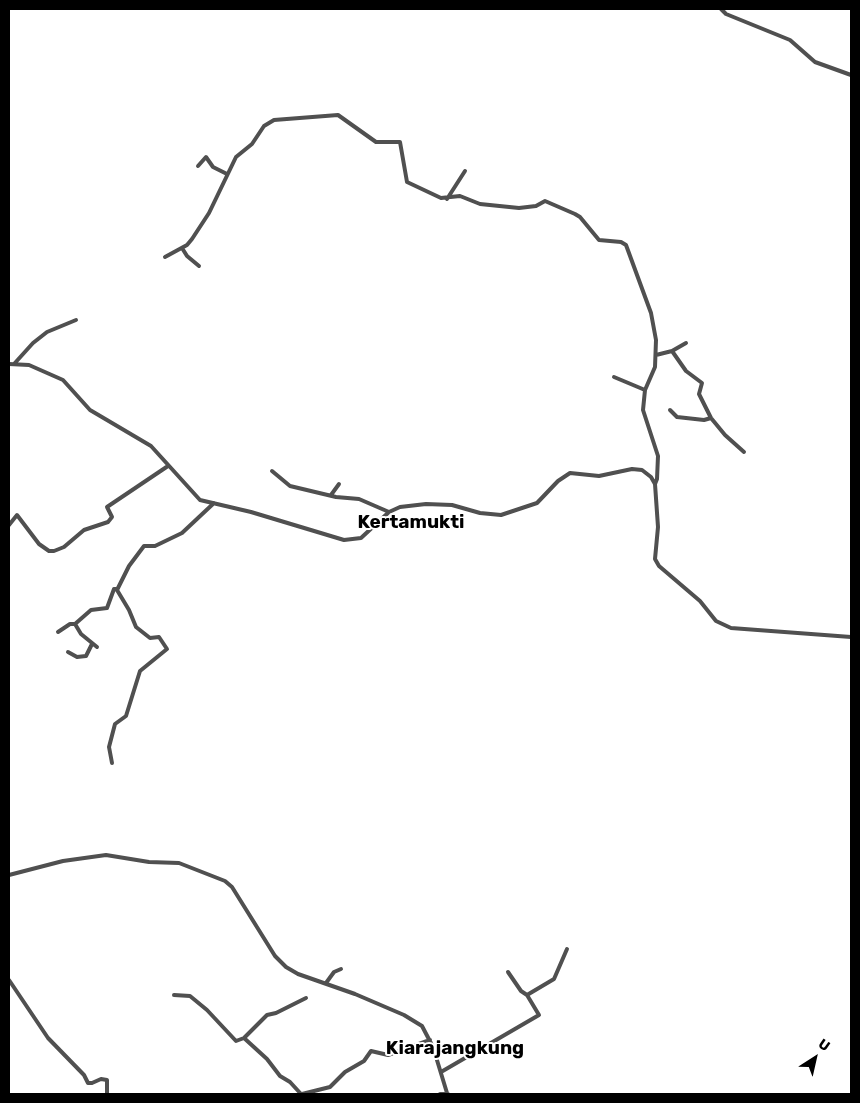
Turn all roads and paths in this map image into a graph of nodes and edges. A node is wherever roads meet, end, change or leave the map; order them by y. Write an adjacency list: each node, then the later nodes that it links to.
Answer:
1 (722, 9): 2 (street)
2 (851, 75)
3 (198, 166): 5 (street)
4 (465, 171): 6 (street)
5 (227, 174): 6 (street); 7 (street)
6 (447, 199): 13 (street)
7 (182, 248): 8 (street); 9 (street)
8 (165, 257)
9 (199, 266)
10 (76, 320): 14 (street)
11 (686, 342): 12 (street)
12 (672, 351): 13 (street); 18 (street)
13 (656, 355): 16 (street)
14 (11, 364): 20 (street)
15 (614, 377): 16 (street)
16 (645, 390): 23 (street)
17 (670, 410): 18 (street)
18 (711, 418): 19 (street)
19 (744, 452)
20 (168, 466): 25 (street); 27 (street)
21 (272, 471): 24 (street)
22 (339, 484): 24 (street)
23 (655, 484): 26 (street); 31 (street)
24 (331, 495): 26 (street)
25 (214, 503): 26 (street); 28 (street)
26 (389, 512)
27 (9, 525)
28 (117, 589): 29 (street); 35 (street)
29 (75, 624): 30 (street); 32 (street)
30 (58, 632)
31 (851, 637)
32 (92, 644): 33 (street); 34 (street)
33 (97, 647)
34 (68, 652)
35 (112, 763)
36 (9, 875): 41 (street)
37 (567, 949): 43 (street)
38 (341, 969): 41 (street)
39 (508, 972): 43 (street)
40 (9, 980): 48 (street)
41 (326, 983): 46 (street)
42 (174, 995): 45 (street)
43 (527, 995): 47 (street)
44 (306, 998): 45 (street)
45 (244, 1038): 49 (street)
46 (430, 1040): 47 (street); 49 (street)
47 (441, 1072): 51 (street)
48 (107, 1094)
49 (301, 1094)
50 (440, 1094): 51 (street)
51 (448, 1094)

